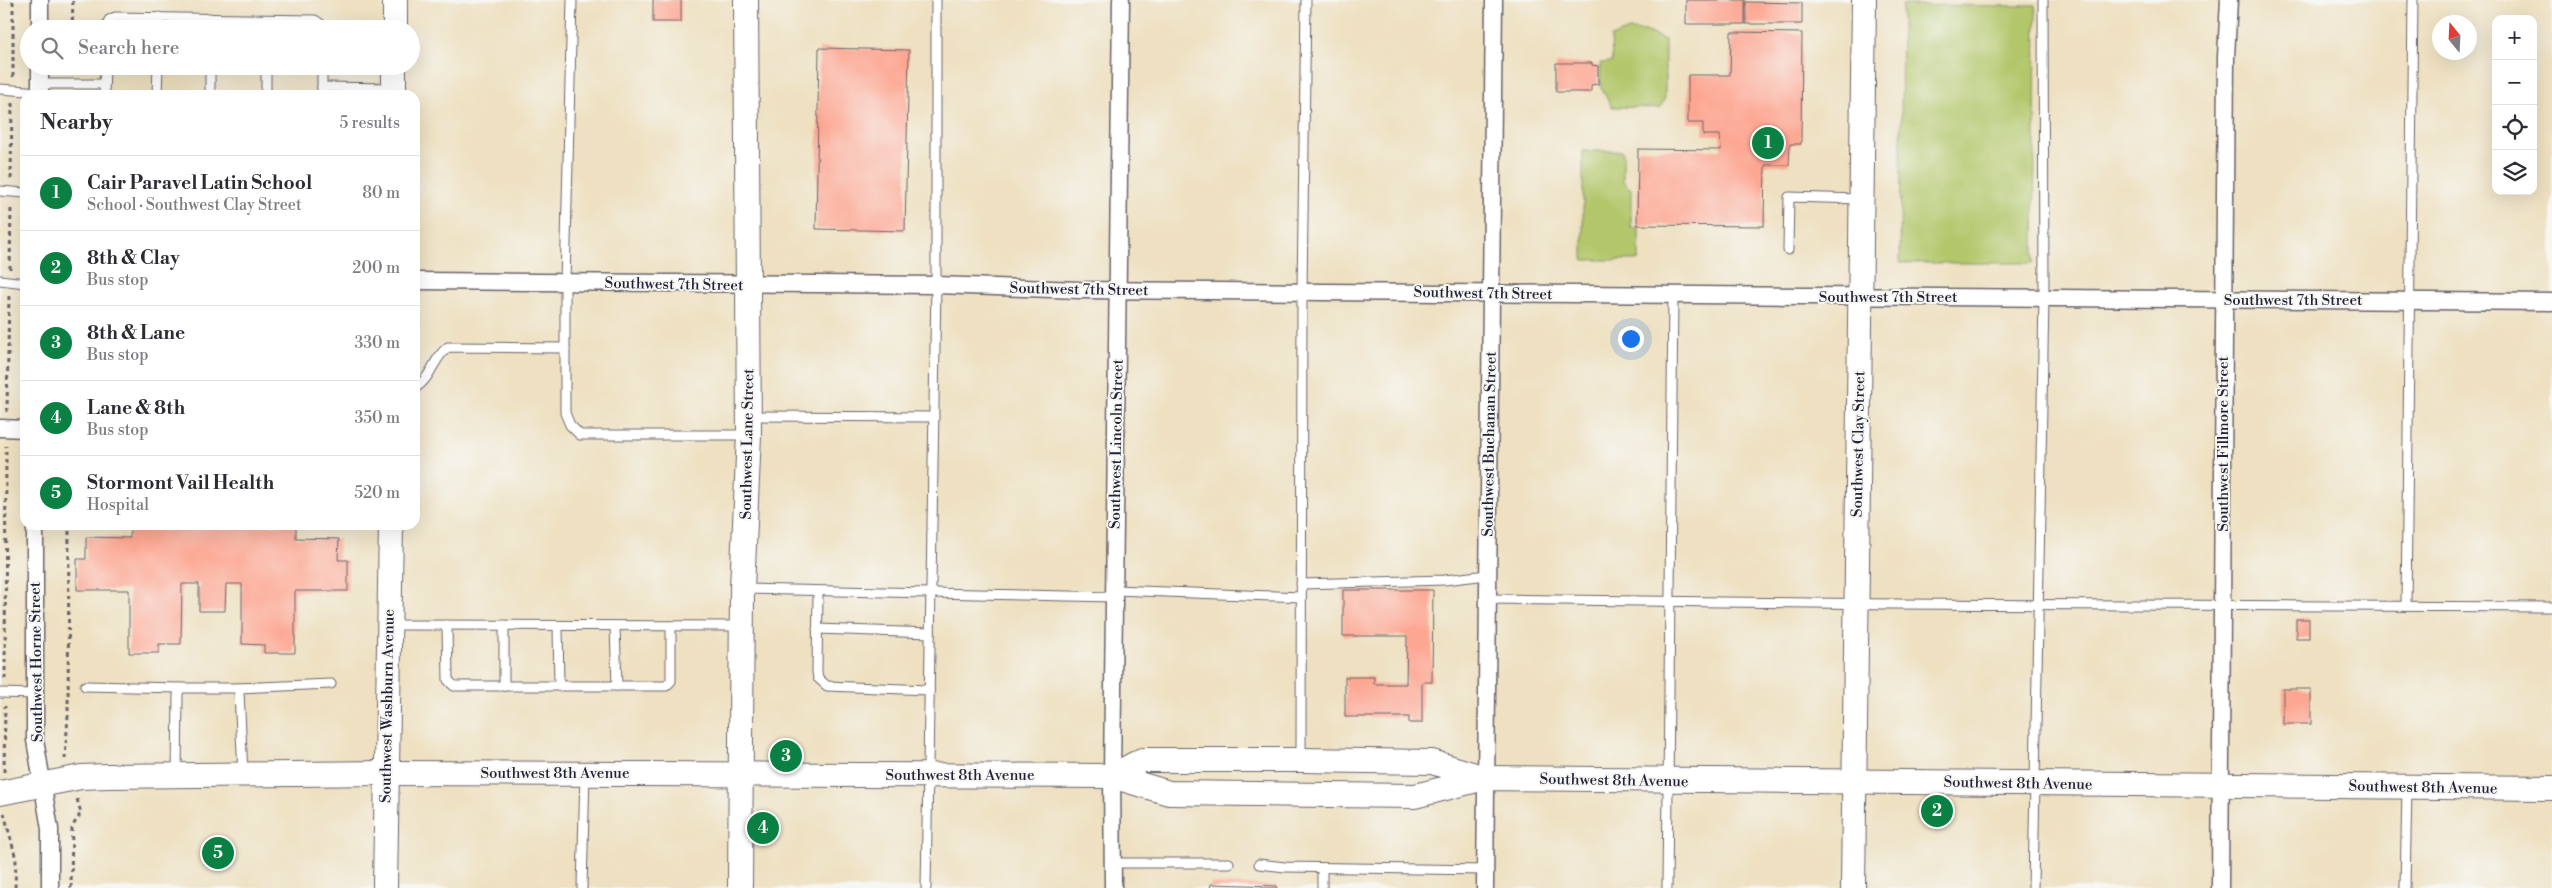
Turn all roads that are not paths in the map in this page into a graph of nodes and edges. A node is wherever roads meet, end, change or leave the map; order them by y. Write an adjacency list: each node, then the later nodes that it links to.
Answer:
1 (40, 0): 16 (street)
2 (395, 0): 19 (street)
3 (572, 0): 43 (lane)
4 (746, 0): 44 (street, Southwest Lane Street)
5 (936, 0): 45 (lane)
6 (1121, 0): 46 (street, Southwest Lincoln Street)
7 (1306, 0): 47 (lane)
8 (1494, 0): 48 (street, Southwest Buchanan Street)
9 (1864, 0): 38 (street, Southwest Clay Street)
10 (2044, 0): 51 (lane)
11 (2229, 0): 52 (street, Southwest Fillmore Street)
12 (2413, 0): 53 (lane)
13 (159, 17): 14 (lane); 17 (lane)
14 (210, 18): 15 (lane)
15 (267, 19): 18 (lane)
16 (40, 20)
17 (109, 20)
18 (316, 20)
19 (394, 20)
20 (40, 75): 29 (street)
21 (104, 75): 27 (lane)
22 (158, 75): 31 (lane)
23 (210, 75): 32 (lane)
24 (266, 75): 33 (lane)
25 (322, 75): 34 (lane)
26 (394, 83): 35 (lane)
27 (104, 84): 29 (lane); 30 (lane)
28 (0, 89): 29 (lane)
29 (40, 90)
30 (104, 90)
31 (157, 90)
32 (210, 90)
33 (266, 90)
34 (322, 90)
35 (331, 90)
36 (0, 191): 37 (lane)
37 (20, 192)
38 (1861, 199): 39 (lane); 50 (street, Southwest Clay Street)
39 (1788, 250)
40 (0, 280): 42 (lane)
41 (420, 281): 43 (street, Southwest 7th Street)
42 (20, 282)
43 (565, 283): 44 (street, Southwest 7th Street); 55 (lane)
44 (749, 285): 45 (street, Southwest 7th Street); 58 (street, Southwest Lane Street)
45 (936, 285): 46 (street, Southwest 7th Street); 57 (lane)
46 (1118, 290): 47 (street, Southwest 7th Street); 68 (street, Southwest Lincoln Street)
47 (1302, 290): 48 (street, Southwest 7th Street); 64 (lane)
48 (1491, 292): 49 (street, Southwest 7th Street); 63 (street, Southwest Buchanan Street)
49 (1673, 296): 50 (street, Southwest 7th Street); 71 (lane)
50 (1860, 297): 51 (street, Southwest 7th Street); 72 (street, Southwest Clay Street)
51 (2044, 298): 52 (street, Southwest 7th Street); 73 (lane)
52 (2224, 299): 53 (street, Southwest 7th Street); 74 (street, Southwest Fillmore Street)
53 (2410, 300): 54 (street, Southwest 7th Street); 75 (lane)
54 (2552, 302)
55 (565, 348): 56 (lane); 58 (lane)
56 (420, 384)
57 (934, 417): 58 (lane); 67 (lane)
58 (749, 425): 65 (street, Southwest Lane Street)
59 (0, 428): 60 (street)
60 (20, 429)
61 (35, 530): 95 (street, Southwest Horne Street)
62 (391, 530): 79 (street, Southwest Washburn Avenue)
63 (1487, 575): 64 (lane); 70 (street, Southwest Buchanan Street)
64 (1301, 584): 69 (lane)
65 (742, 589): 66 (lane); 83 (street, Southwest Lane Street)
66 (818, 591): 67 (lane); 84 (lane)
67 (931, 593): 68 (lane); 85 (lane)
68 (1114, 594): 69 (lane); 103 (street, Southwest Lincoln Street)
69 (1301, 597): 96 (lane)
70 (1486, 598): 71 (lane); 104 (street, Southwest Buchanan Street)
71 (1670, 600): 72 (lane); 105 (lane)
72 (1856, 603): 73 (lane); 106 (street, Southwest Clay Street)
73 (2038, 603): 74 (lane); 107 (lane)
74 (2222, 604): 75 (lane); 108 (street, Southwest Fillmore Street)
75 (2406, 606): 76 (lane)
76 (2552, 608)
77 (447, 625): 78 (lane); 79 (lane); 88 (lane)
78 (504, 625): 80 (lane); 88 (lane)
79 (389, 626): 97 (street, Southwest Washburn Avenue)
80 (558, 626): 81 (lane); 89 (lane)
81 (615, 626): 82 (lane); 90 (lane)
82 (671, 626): 83 (lane); 90 (lane)
83 (742, 626): 99 (street, Southwest Lane Street)
84 (818, 629): 85 (lane); 93 (lane)
85 (930, 633): 93 (lane)
86 (331, 684): 92 (lane)
87 (85, 686): 91 (lane)
88 (504, 686): 89 (lane)
89 (559, 686): 90 (lane)
90 (617, 686)
91 (180, 688): 92 (lane); 100 (lane)
92 (236, 688): 101 (lane)
93 (929, 690): 102 (lane)
94 (0, 694): 95 (lane)
95 (35, 694): 109 (street, Southwest Horne Street)
96 (1301, 760): 103 (street, Southwest 8th Avenue); 104 (street, Southwest 8th Avenue)
97 (386, 773): 98 (street, Southwest 8th Avenue); 101 (street, Southwest 8th Avenue); 119 (street, Southwest Washburn Avenue)
98 (585, 774): 99 (street, Southwest 8th Avenue); 120 (lane)
99 (741, 774): 102 (street, Southwest 8th Avenue); 121 (street, Southwest Lane Street)
100 (177, 775): 101 (street, Southwest 8th Avenue); 109 (street, Southwest 8th Avenue)
101 (243, 775)
102 (928, 775): 103 (street, Southwest 8th Avenue); 122 (lane)
103 (1112, 776): 104 (street, Southwest 8th Avenue); 114 (street, Southwest Lincoln Street)
104 (1485, 778): 105 (street, Southwest 8th Avenue); 117 (street, Southwest Buchanan Street)
105 (1668, 780): 106 (street, Southwest 8th Avenue); 126 (lane)
106 (1854, 782): 107 (street, Southwest 8th Avenue); 127 (street, Southwest Clay Street)
107 (2034, 783): 108 (street, Southwest 8th Avenue); 128 (lane)
108 (2221, 785): 110 (street, Southwest 8th Avenue); 129 (street, Southwest Fillmore Street)
109 (43, 786): 112 (street, Southwest 8th Avenue); 118 (street, Southwest Horne Street)
110 (2406, 787): 111 (street, Southwest 8th Avenue); 130 (lane)
111 (2552, 788)
112 (0, 793)
113 (1229, 862): 114 (lane)
114 (1112, 863): 123 (street, Southwest Lincoln Street)
115 (1259, 864): 116 (lane)
116 (1322, 868): 117 (lane); 124 (lane)
117 (1485, 870): 125 (street, Southwest Buchanan Street)
118 (50, 888)
119 (385, 888)
120 (582, 888)
121 (740, 888)
122 (926, 888)
123 (1113, 888)
124 (1322, 888)
125 (1484, 888)
126 (1667, 888)
127 (1853, 888)
128 (2033, 888)
129 (2220, 888)
130 (2405, 888)

